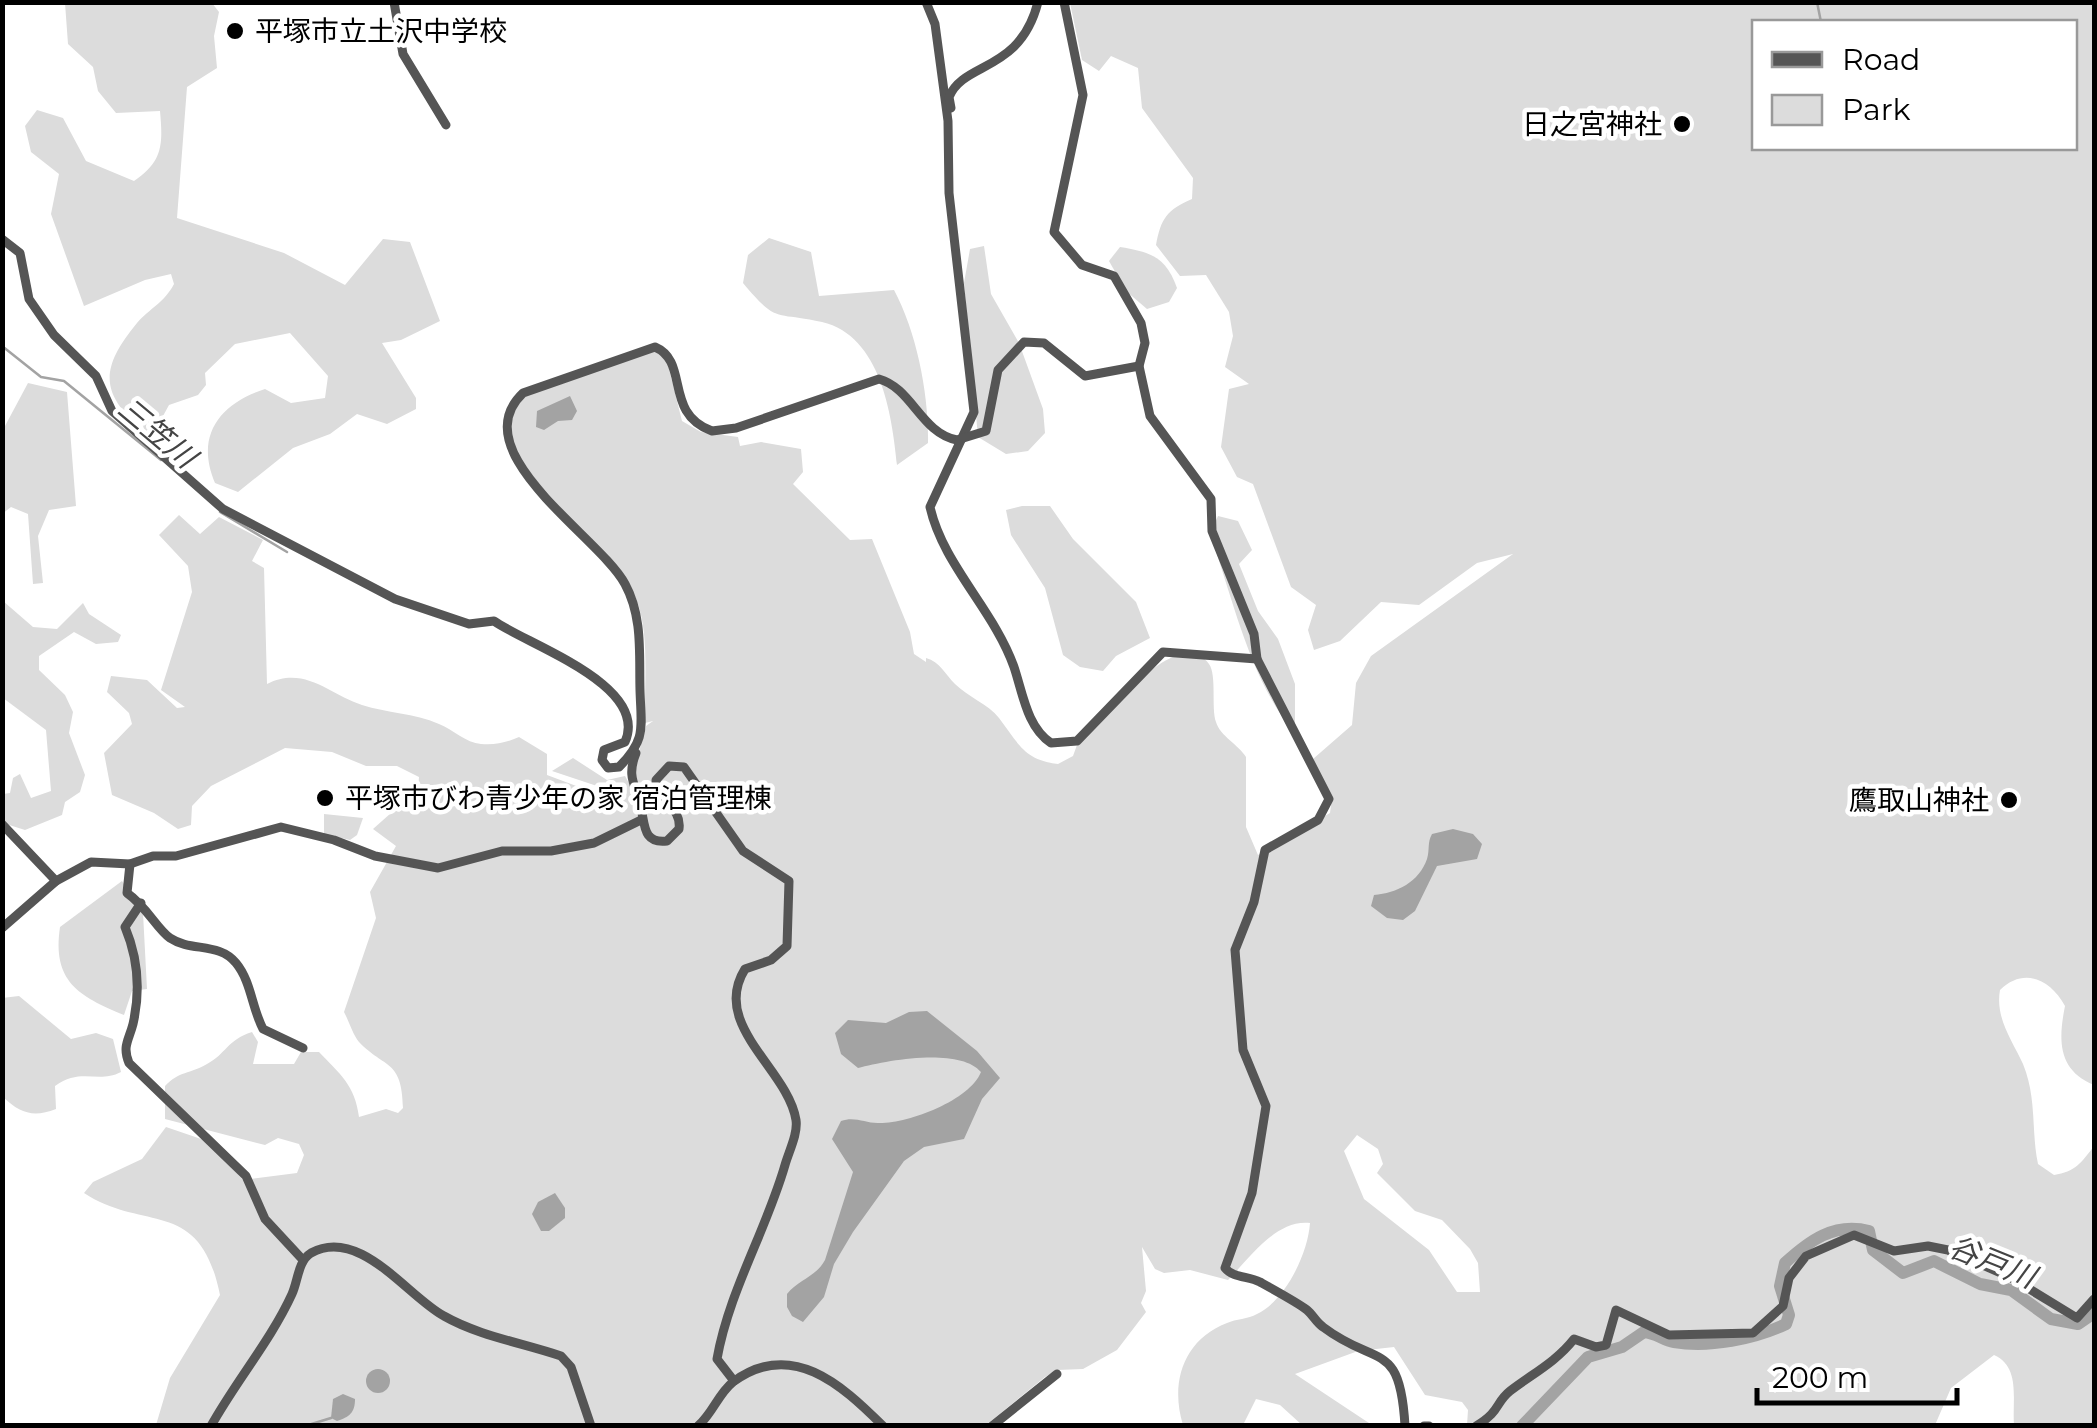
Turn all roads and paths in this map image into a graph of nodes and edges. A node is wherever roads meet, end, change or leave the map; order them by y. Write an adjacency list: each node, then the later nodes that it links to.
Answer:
1 (394, 2): 6 (street)
2 (926, 2): 5 (street)
3 (1038, 2): 5 (street)
4 (1064, 2): 8 (street)
5 (948, 121): 9 (street)
6 (446, 126)
7 (2, 239): 11 (street)
8 (1138, 366): 9 (street); 10 (street)
9 (964, 439): 10 (street); 11 (street)
10 (1257, 659): 28 (street)
11 (639, 746): 12 (street)
12 (641, 820): 14 (street); 22 (street)
13 (2, 824): 15 (street)
14 (130, 864): 15 (street); 16 (street)
15 (56, 881): 17 (street)
16 (141, 903): 18 (street); 19 (street)
17 (2, 928)
18 (304, 1048)
19 (303, 1260): 23 (street); 24 (street)
20 (2094, 1299): 29 (street)
21 (1056, 1374): 27 (street)
22 (734, 1381): 25 (street); 26 (street)
23 (211, 1426)
24 (591, 1426)
25 (698, 1426)
26 (883, 1426)
27 (992, 1426)
28 (1405, 1426)
29 (1476, 1426)

